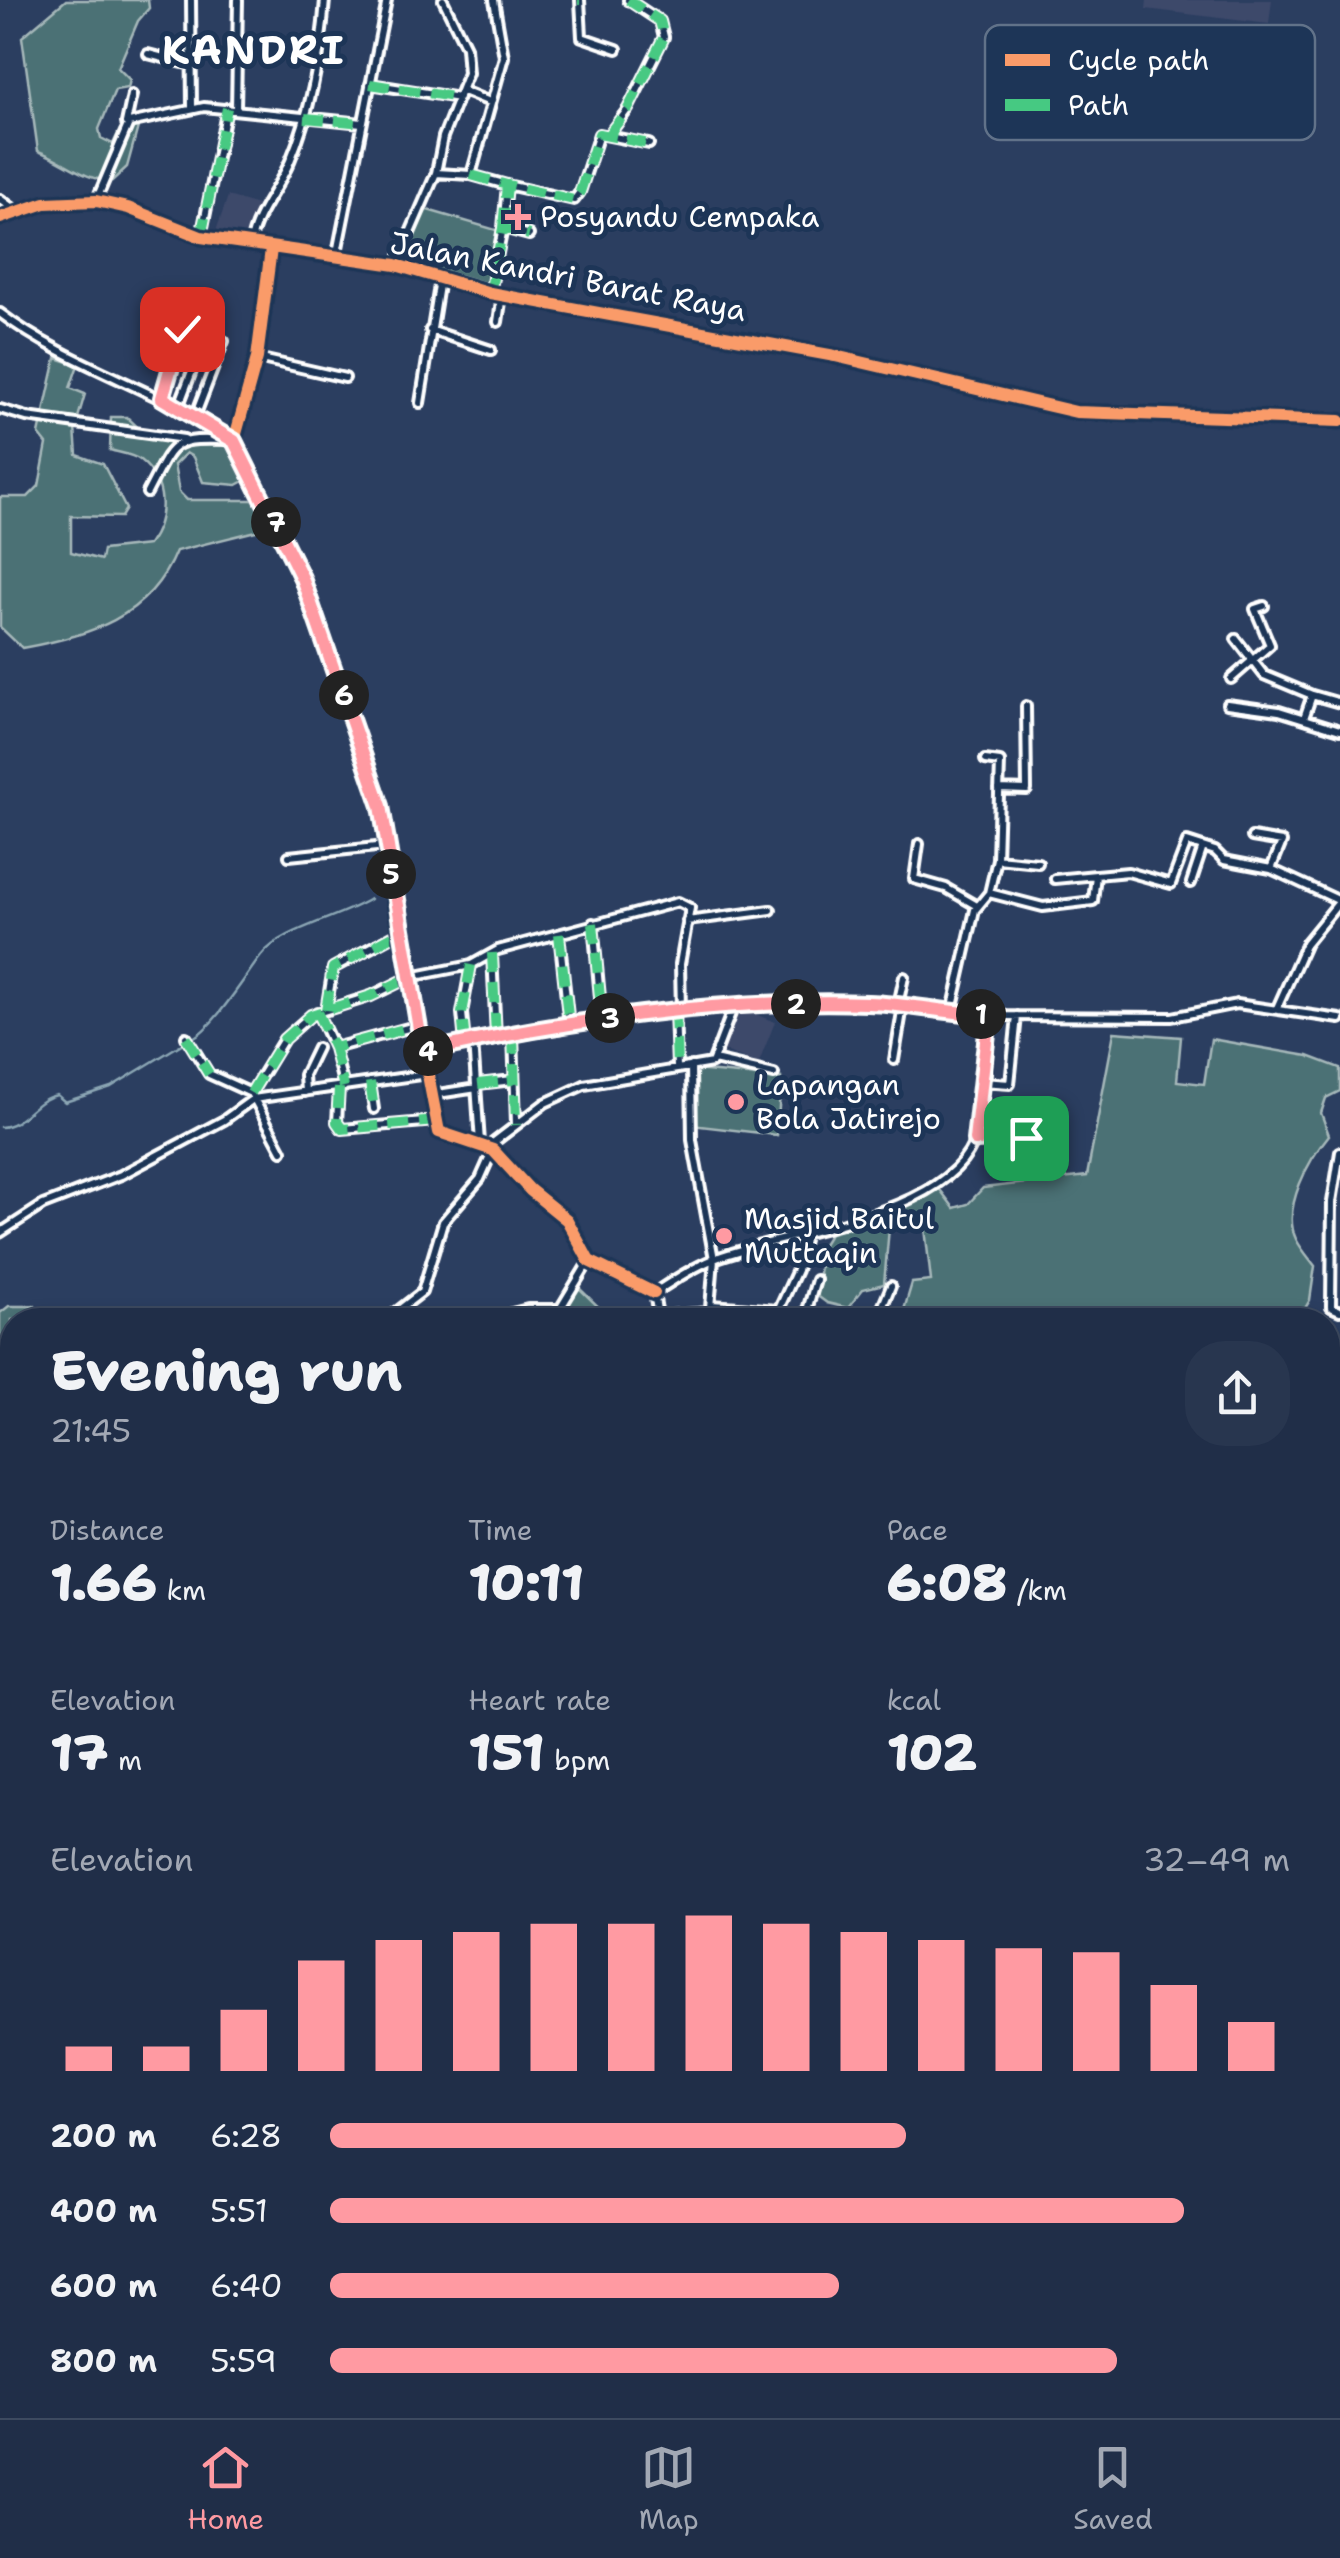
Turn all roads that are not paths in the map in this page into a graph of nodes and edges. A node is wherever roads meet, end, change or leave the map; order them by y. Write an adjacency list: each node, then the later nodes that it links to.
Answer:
1 (191, 0): 11 (street)
2 (238, 0): 17 (street)
3 (325, 0): 18 (street)
4 (386, 0): 12 (street)
5 (444, 0): 13 (street)
6 (494, 0): 15 (street)
7 (579, 0): 9 (street)
8 (628, 0): 21 (street)
9 (617, 49)
10 (148, 54): 11 (street)
11 (191, 64): 16 (street)
12 (370, 84): 13 (street); 20 (street)
13 (461, 94): 15 (street); 23 (street)
14 (132, 95): 19 (street)
15 (490, 102): 24 (street)
16 (192, 108): 17 (street); 19 (street)
17 (232, 108): 18 (street); 32 (street)
18 (305, 118): 20 (street); 33 (street)
19 (127, 123): 27 (street)
20 (362, 123): 35 (street)
21 (609, 134): 22 (street); 25 (street)
22 (648, 144)
23 (436, 173): 24 (street); 36 (street)
24 (471, 175): 25 (street)
25 (508, 185): 30 (street)
26 (0, 199): 28 (street)
27 (96, 202): 28 (street, Jalan Kandri Barat Raya); 32 (street, Jalan Kandri Barat Raya)
28 (15, 210): 29 (street, Jalan Kandri Barat Raya)
29 (0, 218)
30 (503, 228): 31 (street); 38 (street)
31 (530, 235)
32 (201, 237): 33 (street, Jalan Kandri Barat Raya)
33 (250, 246): 34 (street, Jalan Kandri Barat Raya)
34 (272, 248): 35 (street, Jalan Kandri Barat Raya); 47 (street)
35 (336, 258): 36 (street, Jalan Kandri Barat Raya)
36 (396, 266): 37 (street, Jalan Kandri Barat Raya)
37 (440, 278): 38 (street, Jalan Kandri Barat Raya); 43 (street)
38 (490, 293): 39 (street, Jalan Kandri Barat Raya)
39 (502, 294): 41 (street); 54 (street, Jalan Kandri Barat Raya)
40 (0, 314): 49 (street)
41 (498, 322)
42 (182, 329): 49 (street)
43 (430, 330): 45 (street); 50 (street)
44 (224, 341): 53 (street)
45 (492, 350)
46 (199, 353): 51 (street)
47 (257, 358): 48 (street); 56 (street)
48 (345, 378)
49 (162, 398): 51 (street)
50 (420, 403)
51 (179, 406): 53 (street)
52 (0, 409): 55 (street)
53 (196, 414): 56 (street)
54 (1340, 421)
55 (184, 439): 56 (street); 57 (street)
56 (234, 441): 72 (street)
57 (147, 493)
58 (1264, 606): 60 (street)
59 (1236, 639): 60 (street)
60 (1252, 663): 61 (street); 62 (street)
61 (1231, 679)
62 (1312, 695): 63 (street); 66 (street)
63 (1340, 703)
64 (1227, 704): 66 (street)
65 (1026, 706): 69 (street)
66 (1304, 718): 67 (street)
67 (1340, 730)
68 (985, 760): 69 (street)
69 (999, 790): 75 (street)
70 (1252, 837): 77 (street)
71 (920, 844): 83 (street)
72 (386, 846): 74 (street); 87 (street)
73 (1202, 847): 77 (street); 78 (street); 80 (street)
74 (289, 856)
75 (997, 859): 76 (street); 81 (street)
76 (1038, 863)
77 (1271, 869): 82 (street)
78 (1096, 874): 79 (street); 81 (street)
79 (1055, 878)
80 (1191, 883)
81 (989, 893): 83 (street)
82 (1340, 901): 95 (street)
83 (976, 906): 98 (street)
84 (771, 910): 85 (street)
85 (687, 920): 86 (street); 96 (street)
86 (593, 923): 88 (street); 101 (street)
87 (400, 932): 91 (street); 97 (street)
88 (559, 934): 89 (street); 104 (street)
89 (492, 953): 90 (street); 106 (street)
90 (471, 965): 91 (street); 108 (street)
91 (410, 977): 97 (street); 103 (street)
92 (904, 977): 93 (street)
93 (900, 1006): 94 (street); 98 (street); 113 (street)
94 (732, 1008): 96 (street); 112 (street)
95 (1277, 1008): 100 (street); 102 (street)
96 (678, 1010): 101 (street); 115 (street)
97 (322, 1011): 110 (street); 125 (street)
98 (952, 1011): 99 (street)
99 (989, 1015): 100 (street); 120 (street)
100 (1018, 1016): 120 (street)
101 (602, 1019): 104 (street)
102 (1340, 1019)
103 (418, 1024): 110 (street); 111 (street)
104 (569, 1025): 105 (street)
105 (513, 1034): 106 (street); 118 (street)
106 (496, 1037): 108 (street)
107 (186, 1041): 125 (street)
108 (469, 1042): 111 (street); 121 (street)
109 (317, 1048): 123 (street)
110 (334, 1048): 122 (street)
111 (423, 1052): 116 (street)
112 (714, 1060): 114 (street); 117 (street)
113 (894, 1060)
114 (691, 1066): 115 (street); 137 (street)
115 (677, 1067): 128 (street)
116 (427, 1074): 119 (street); 124 (street)
117 (774, 1074)
118 (513, 1080): 121 (street); 128 (street)
119 (370, 1082): 122 (street); 126 (street)
120 (982, 1082): 130 (street)
121 (478, 1086): 124 (street); 131 (street)
122 (342, 1087): 123 (street); 127 (street)
123 (306, 1092): 125 (street)
124 (431, 1094): 127 (street)
125 (252, 1096): 133 (street); 136 (street)
126 (374, 1109)
127 (436, 1121): 131 (street)
128 (516, 1125): 132 (street)
129 (1026, 1138): 130 (street)
130 (975, 1140): 135 (street)
131 (480, 1142): 132 (street)
132 (491, 1148): 138 (street); 142 (street)
133 (282, 1151)
134 (1340, 1152): 149 (street)
135 (806, 1231): 137 (street); 146 (street)
136 (0, 1234)
137 (714, 1259): 141 (street); 145 (street)
138 (588, 1260): 141 (street); 143 (street)
139 (816, 1280): 147 (street)
140 (891, 1286): 148 (street)
141 (654, 1293): 144 (street)
142 (401, 1308)
143 (561, 1308)
144 (656, 1308)
145 (711, 1308)
146 (779, 1308)
147 (808, 1308)
148 (882, 1308)
149 (1332, 1308)

